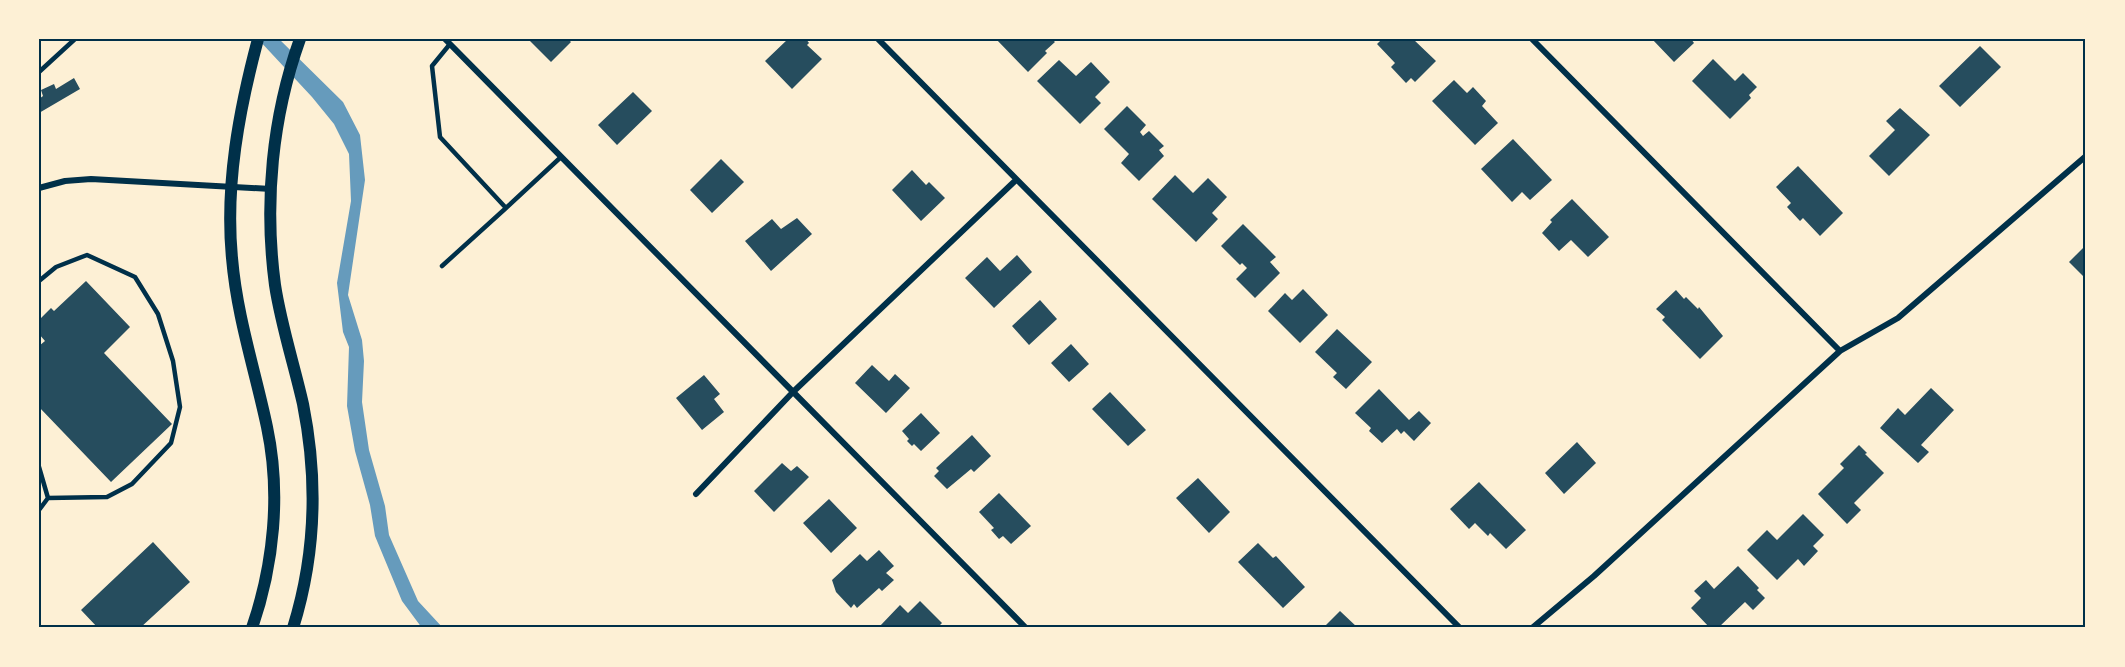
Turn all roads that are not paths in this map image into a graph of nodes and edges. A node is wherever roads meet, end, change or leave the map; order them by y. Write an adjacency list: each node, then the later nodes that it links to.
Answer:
1 (75, 39): 7 (lane)
2 (258, 39): 11 (main road)
3 (300, 39): 13 (main road)
4 (878, 39): 10 (street)
5 (1532, 39): 17 (street)
6 (447, 42): 9 (street); 14 (lane)
7 (39, 72)
8 (2086, 156): 17 (street)
9 (561, 157): 14 (lane); 18 (street)
10 (1016, 180): 18 (street); 26 (street)
11 (232, 185): 12 (street); 13 (street); 23 (main road)
12 (39, 188)
13 (271, 189): 24 (main road)
14 (506, 208): 15 (lane)
15 (442, 266)
16 (39, 281): 21 (lane)
17 (1840, 351): 27 (street)
18 (793, 392): 20 (street); 25 (street)
19 (39, 467): 21 (lane)
20 (696, 494)
21 (48, 498): 22 (lane)
22 (39, 510)
23 (252, 628)
24 (293, 628)
25 (1026, 628)
26 (1460, 628)
27 (1533, 628)

